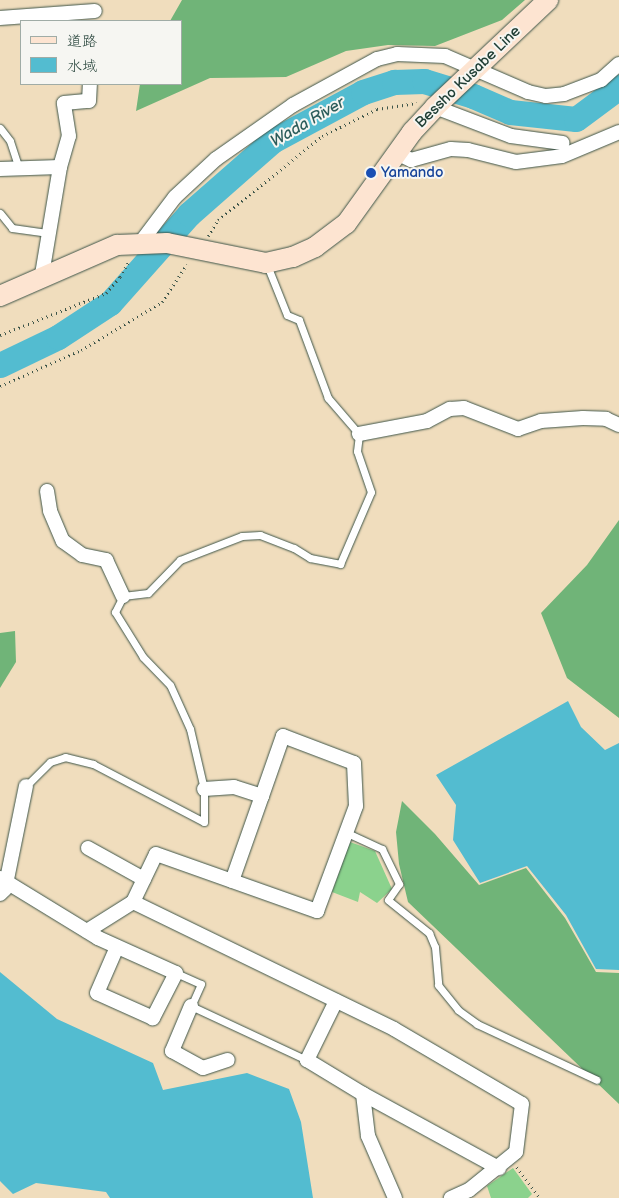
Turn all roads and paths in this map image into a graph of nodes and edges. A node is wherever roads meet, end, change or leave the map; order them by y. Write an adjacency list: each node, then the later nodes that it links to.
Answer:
1 (548, 0): 5 (main road, Bessho Kusabe Line)
2 (94, 11): 3 (street)
3 (0, 18)
4 (619, 64): 5 (street)
5 (475, 71): 7 (main road, Bessho Kusabe Line); 17 (street)
6 (90, 85): 13 (street)
7 (437, 105): 10 (street); 11 (main road, Bessho Kusabe Line)
8 (0, 128): 12 (lane)
9 (619, 132): 11 (street)
10 (564, 143)
11 (396, 153): 18 (main road, Bessho Kusabe Line)
12 (18, 166): 13 (street); 14 (street)
13 (60, 167): 16 (street)
14 (0, 169)
15 (0, 213): 16 (lane)
16 (49, 233): 19 (street)
17 (141, 242): 18 (main road, Bessho Kusabe Line); 19 (main road, Bessho Kusabe Line); 21 (path)
18 (266, 263): 23 (lane)
19 (40, 280): 20 (main road, Bessho Kusabe Line)
20 (0, 296)
21 (0, 335)
22 (619, 425): 23 (street)
23 (359, 434): 25 (lane)
24 (47, 491): 25 (street)
25 (123, 596): 27 (lane)
26 (26, 786): 27 (lane); 33 (street)
27 (204, 789): 28 (street)
28 (262, 796): 29 (street); 32 (street)
29 (345, 832): 32 (street); 42 (lane)
30 (88, 848): 31 (street)
31 (144, 878): 32 (street); 34 (street)
32 (232, 881)
33 (2, 885): 35 (street)
34 (133, 902): 35 (street); 38 (street)
35 (87, 931): 36 (street)
36 (117, 946): 37 (street); 37 (street)
37 (176, 973): 39 (lane)
38 (336, 1001): 41 (street); 44 (street)
39 (191, 1006): 40 (street); 41 (lane)
40 (228, 1060)
41 (307, 1060): 43 (street)
42 (597, 1080)
43 (364, 1094): 45 (street); 46 (street)
44 (510, 1158): 45 (street); 48 (path)
45 (499, 1168): 47 (street)
46 (395, 1198)
47 (451, 1198)
48 (540, 1198)

